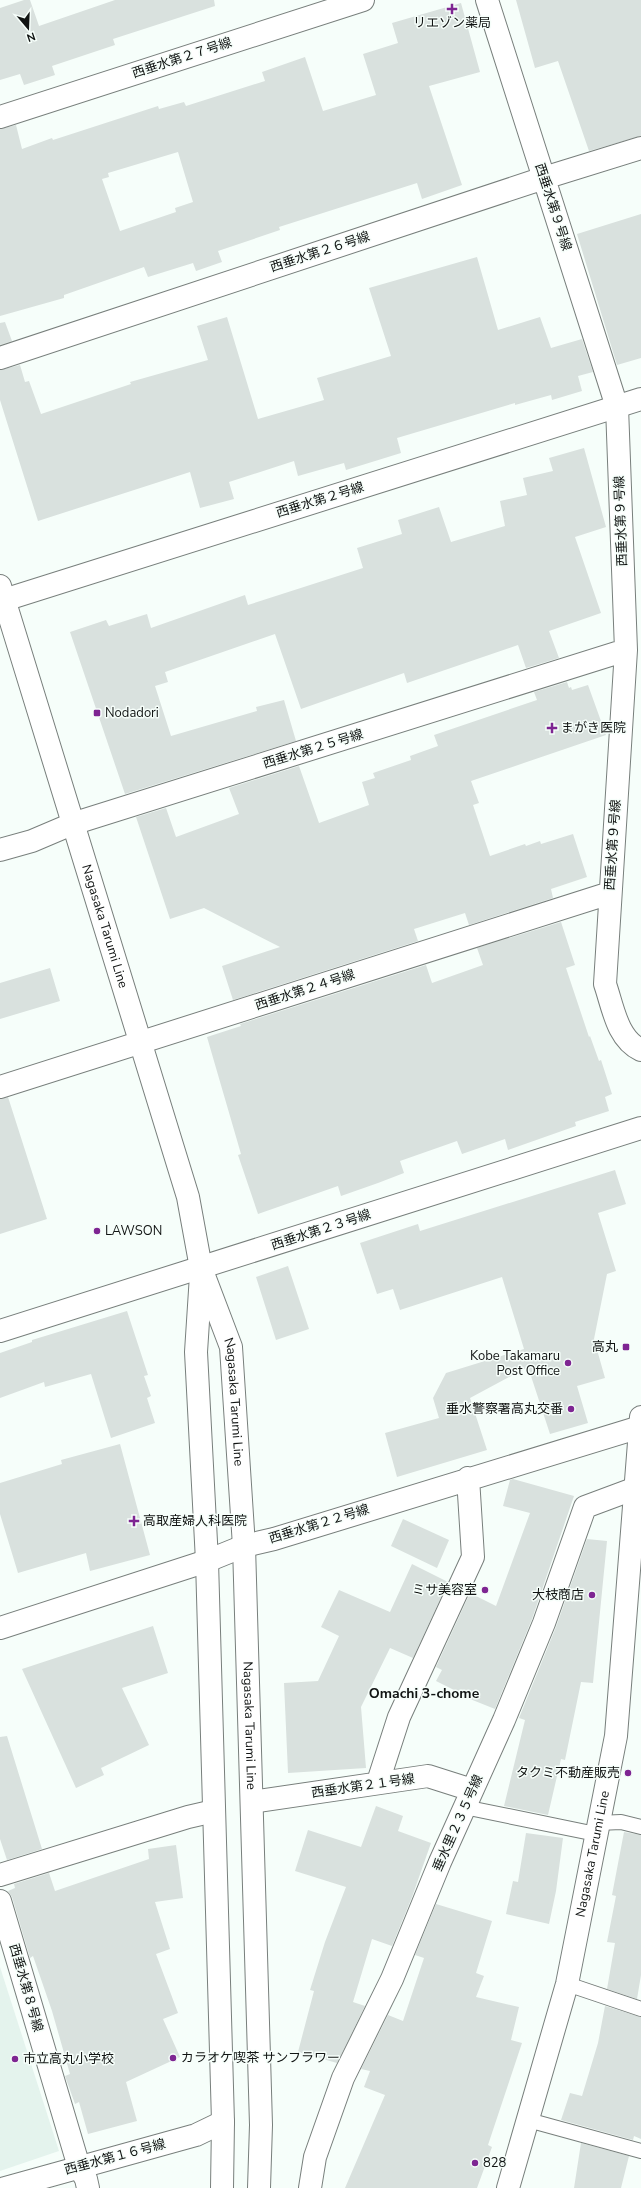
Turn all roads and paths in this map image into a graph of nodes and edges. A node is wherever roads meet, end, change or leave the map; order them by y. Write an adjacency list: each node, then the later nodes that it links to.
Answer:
1 (363, 0): 3 (street, 西垂水第２７号線)
2 (487, 0): 5 (street, 西垂水第９号線)
3 (0, 117)
4 (641, 148): 5 (street, 西垂水第２６号線)
5 (544, 178): 6 (street, 西垂水第２６号線); 8 (street, 西垂水第９号線)
6 (0, 358)
7 (641, 399): 8 (street, 西垂水第２号線)
8 (616, 407): 9 (street, 西垂水第２号線); 10 (street, 西垂水第９号線)
9 (1, 596): 12 (street, Nagasaka Tarumi Line)
10 (633, 626): 11 (street, 西垂水第９号線)
11 (626, 650): 12 (street, 西垂水第２５号線); 14 (street, 西垂水第９号線)
12 (72, 824): 13 (street, 西垂水第２５号線); 15 (street, Nagasaka Tarumi Line)
13 (0, 850)
14 (610, 892): 15 (street, 西垂水第２４号線); 16 (street, 西垂水第９号線)
15 (141, 1042): 17 (street, 西垂水第２４号線); 19 (street, Nagasaka Tarumi Line)
16 (641, 1050)
17 (0, 1087)
18 (641, 1128): 19 (street, 西垂水第２３号線)
19 (201, 1268): 20 (street, 西垂水第２３号線); 24 (street, Nagasaka Tarumi Line); 25 (street, Nagasaka Tarumi Line)
20 (0, 1331)
21 (641, 1422): 22 (street, 西垂水第２２号線); 23 (street, Nagasaka Tarumi Line)
22 (468, 1478): 24 (street, 西垂水第２２号線); 27 (street)
23 (636, 1488): 28 (street, 垂水里２３５号線); 32 (street, Nagasaka Tarumi Line)
24 (244, 1546): 25 (street, 西垂水第２２号線); 29 (street, Nagasaka Tarumi Line)
25 (207, 1561): 26 (street, 西垂水第２２号線); 30 (street, Nagasaka Tarumi Line)
26 (0, 1628)
27 (378, 1782): 28 (street, 西垂水第２１号線); 29 (street, 西垂水第２１号線)
28 (468, 1798): 32 (lane); 45 (street, 垂水里２３５号線)
29 (252, 1802): 44 (street, Nagasaka Tarumi Line)
30 (214, 1811): 33 (street); 38 (street, Nagasaka Tarumi Line)
31 (641, 1827): 32 (lane)
32 (597, 1828): 35 (street, Nagasaka Tarumi Line)
33 (0, 1875)
34 (0, 1900): 40 (street, 西垂水第８号線)
35 (567, 1984): 36 (lane); 37 (street, Nagasaka Tarumi Line)
36 (641, 2009)
37 (528, 2120): 39 (lane); 46 (street, Nagasaka Tarumi Line)
38 (223, 2122): 40 (street, 西垂水第１６号線); 43 (street, Nagasaka Tarumi Line)
39 (641, 2151)
40 (78, 2167): 41 (street, 西垂水第１６号線); 42 (street, 西垂水第８号線)
41 (5, 2188)
42 (88, 2188)
43 (222, 2188)
44 (259, 2188)
45 (310, 2188)
46 (508, 2188)

